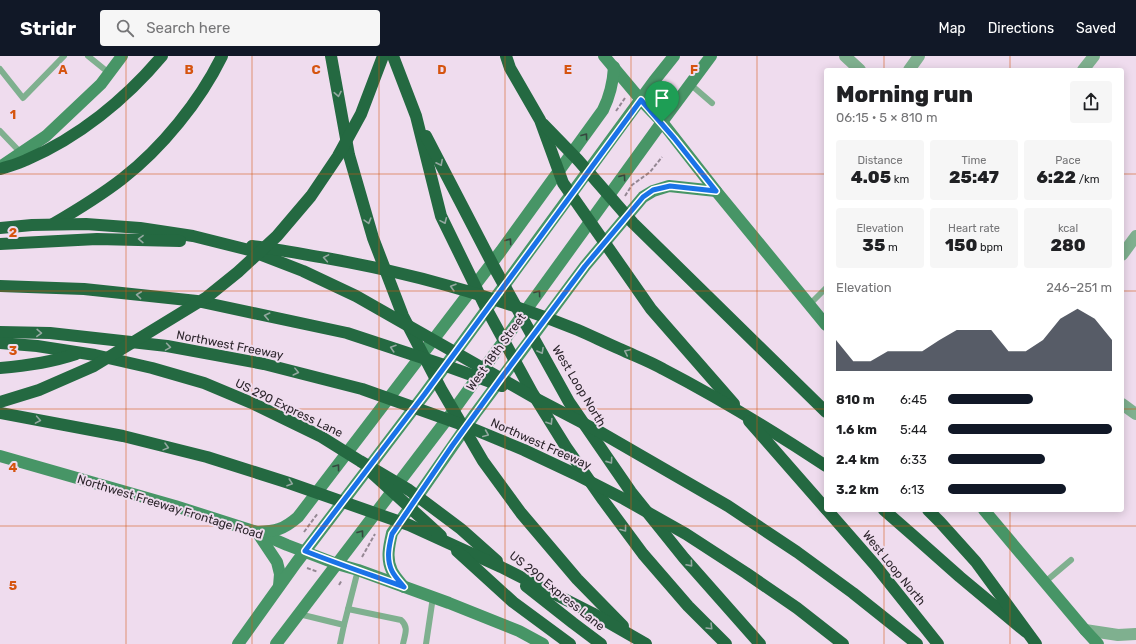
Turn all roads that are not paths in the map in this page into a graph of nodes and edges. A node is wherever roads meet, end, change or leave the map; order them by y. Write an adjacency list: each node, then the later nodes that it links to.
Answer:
1 (64, 56): 20 (lane)
2 (88, 56): 21 (lane)
3 (122, 56): 21 (main road)
4 (162, 56): 30 (highway)
5 (222, 56): 34 (highway)
6 (331, 56): 81 (highway, one-way to 81)
7 (383, 56): 39 (highway)
8 (393, 56): 25 (highway)
9 (506, 56): 26 (highway)
10 (604, 56): 16 (main road)
11 (674, 56): 23 (main road)
12 (711, 56): 22 (main road, West 18th Street)
13 (845, 56): 17 (street)
14 (919, 56): 18 (street)
15 (1094, 56): 19 (street)
16 (614, 67): 23 (main road); 58 (main road, one-way to 16)
17 (858, 68)
18 (910, 68)
19 (1085, 68)
20 (0, 69)
21 (109, 73): 29 (main road)
22 (690, 84): 24 (lane); 27 (main road, West 18th Street)
23 (641, 100): 27 (main road); 59 (main road)
24 (712, 103)
25 (416, 116): 83 (highway, one-way to 83); 84 (highway, West Loop North, one-way to 84)
26 (540, 120): 47 (highway); 53 (highway, West Loop North)
27 (662, 122): 31 (main road); 61 (main road, West 18th Street, one-way to 27)
28 (0, 131): 29 (lane)
29 (21, 153): 30 (main road)
30 (0, 168)
31 (716, 191): 38 (main road); 65 (main road)
32 (0, 228): 44 (highway)
33 (1136, 236): 35 (street)
34 (0, 245): 52 (highway, one-way to 34)
35 (1124, 251)
36 (0, 286): 44 (highway, one-way to 36)
37 (824, 290): 38 (lane)
38 (809, 305): 40 (main road)
39 (167, 322): 43 (highway); 45 (highway)
40 (824, 323)
41 (0, 332): 85 (highway, Northwest Freeway, one-way to 85)
42 (0, 343): 51 (highway, US 290 Express Lane)
43 (0, 368)
44 (535, 398): 86 (highway)
45 (0, 402)
46 (1124, 405): 49 (street)
47 (824, 410)
48 (0, 413): 82 (highway, one-way to 82)
49 (1136, 414)
50 (0, 456): 58 (main road, Northwest Freeway Frontage Road)
51 (360, 461): 73 (highway); 80 (highway, US 290 Express Lane)
52 (824, 465)
53 (824, 507)
54 (829, 512): 87 (highway, West Loop North)
55 (886, 512): 71 (highway)
56 (930, 512): 71 (highway)
57 (986, 512): 63 (main road)
58 (257, 532): 59 (main road, Northwest Freeway Frontage Road); 64 (main road)
59 (305, 551): 61 (main road, Northwest Freeway Frontage Road); 64 (main road)
60 (1071, 560): 63 (lane)
61 (337, 564): 62 (main road, Northwest Freeway Frontage Road); 68 (main road, West 18th Street)
62 (358, 570): 65 (main road, Northwest Freeway Frontage Road); 67 (lane)
63 (1045, 582): 70 (main road)
64 (279, 586): 74 (main road)
65 (404, 587): 66 (main road, Northwest Freeway Frontage Road)
66 (433, 597): 78 (lane); 79 (main road, Northwest Freeway Frontage Road)
67 (348, 609): 69 (lane); 77 (lane)
68 (299, 614): 69 (lane); 75 (main road, West 18th Street)
69 (344, 625): 76 (lane)
70 (1085, 630): 72 (street); 89 (main road)
71 (1026, 632): 88 (highway)
72 (1136, 634)
73 (569, 643)
74 (238, 644)
75 (276, 644)
76 (340, 644)
77 (403, 644)
78 (426, 644)
79 (543, 644)
80 (601, 644)
81 (642, 644)
82 (646, 644)
83 (726, 644)
84 (760, 644)
85 (843, 644)
86 (917, 644)
87 (938, 644)
88 (1036, 644)
89 (1098, 644)

